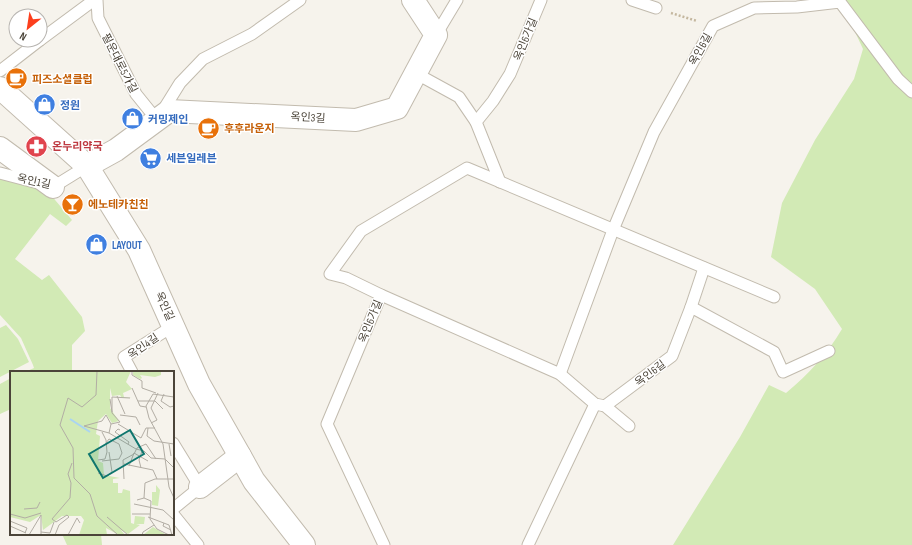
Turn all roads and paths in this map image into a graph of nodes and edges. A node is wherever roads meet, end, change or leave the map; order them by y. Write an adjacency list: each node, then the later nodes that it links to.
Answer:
1 (95, 0): 9 (lane); 15 (lane, 필운대로5가길)
2 (413, 0): 10 (street)
3 (457, 0): 10 (lane, 옥인3길)
4 (541, 0): 16 (lane, 옥인6가길)
5 (632, 0): 7 (lane)
6 (295, 1): 15 (lane, 옥인3길)
7 (656, 8): 8 (path)
8 (713, 26): 14 (lane, 옥인6길); 22 (lane, 옥인6길)
9 (48, 34)
10 (436, 35): 12 (street, 옥인3길)
11 (33, 48): 13 (lane)
12 (417, 74): 15 (street, 옥인3길); 16 (lane)
13 (0, 84): 18 (street, 옥인길)
14 (912, 92)
15 (157, 120): 18 (street, 옥인3길)
16 (476, 122): 20 (lane)
17 (0, 148): 21 (street)
18 (87, 166): 21 (lane, 옥인1길); 27 (street, 옥인길)
19 (0, 173): 21 (lane, 옥인1길)
20 (500, 182): 22 (lane, 옥인6가길); 24 (lane, 옥인6가길)
21 (53, 187)
22 (613, 230): 23 (lane); 30 (lane, 옥인6길)
23 (704, 268): 25 (lane); 26 (lane, 옥인6길)
24 (381, 295): 30 (lane); 40 (lane, 옥인6가길)
25 (774, 297)
26 (691, 307): 28 (lane); 31 (lane, 옥인6길)
27 (173, 326): 29 (lane, 옥인4길); 34 (street, 옥인길)
28 (829, 351)
29 (131, 371)
30 (560, 374): 31 (lane)
31 (600, 405): 32 (lane); 41 (lane, 옥인6길)
32 (629, 426)
33 (174, 445): 35 (lane)
34 (240, 456): 35 (street); 39 (street, 옥인길)
35 (200, 487): 36 (lane)
36 (174, 508)
37 (174, 515): 38 (lane)
38 (198, 545)
39 (304, 545)
40 (384, 545)
41 (528, 545)

